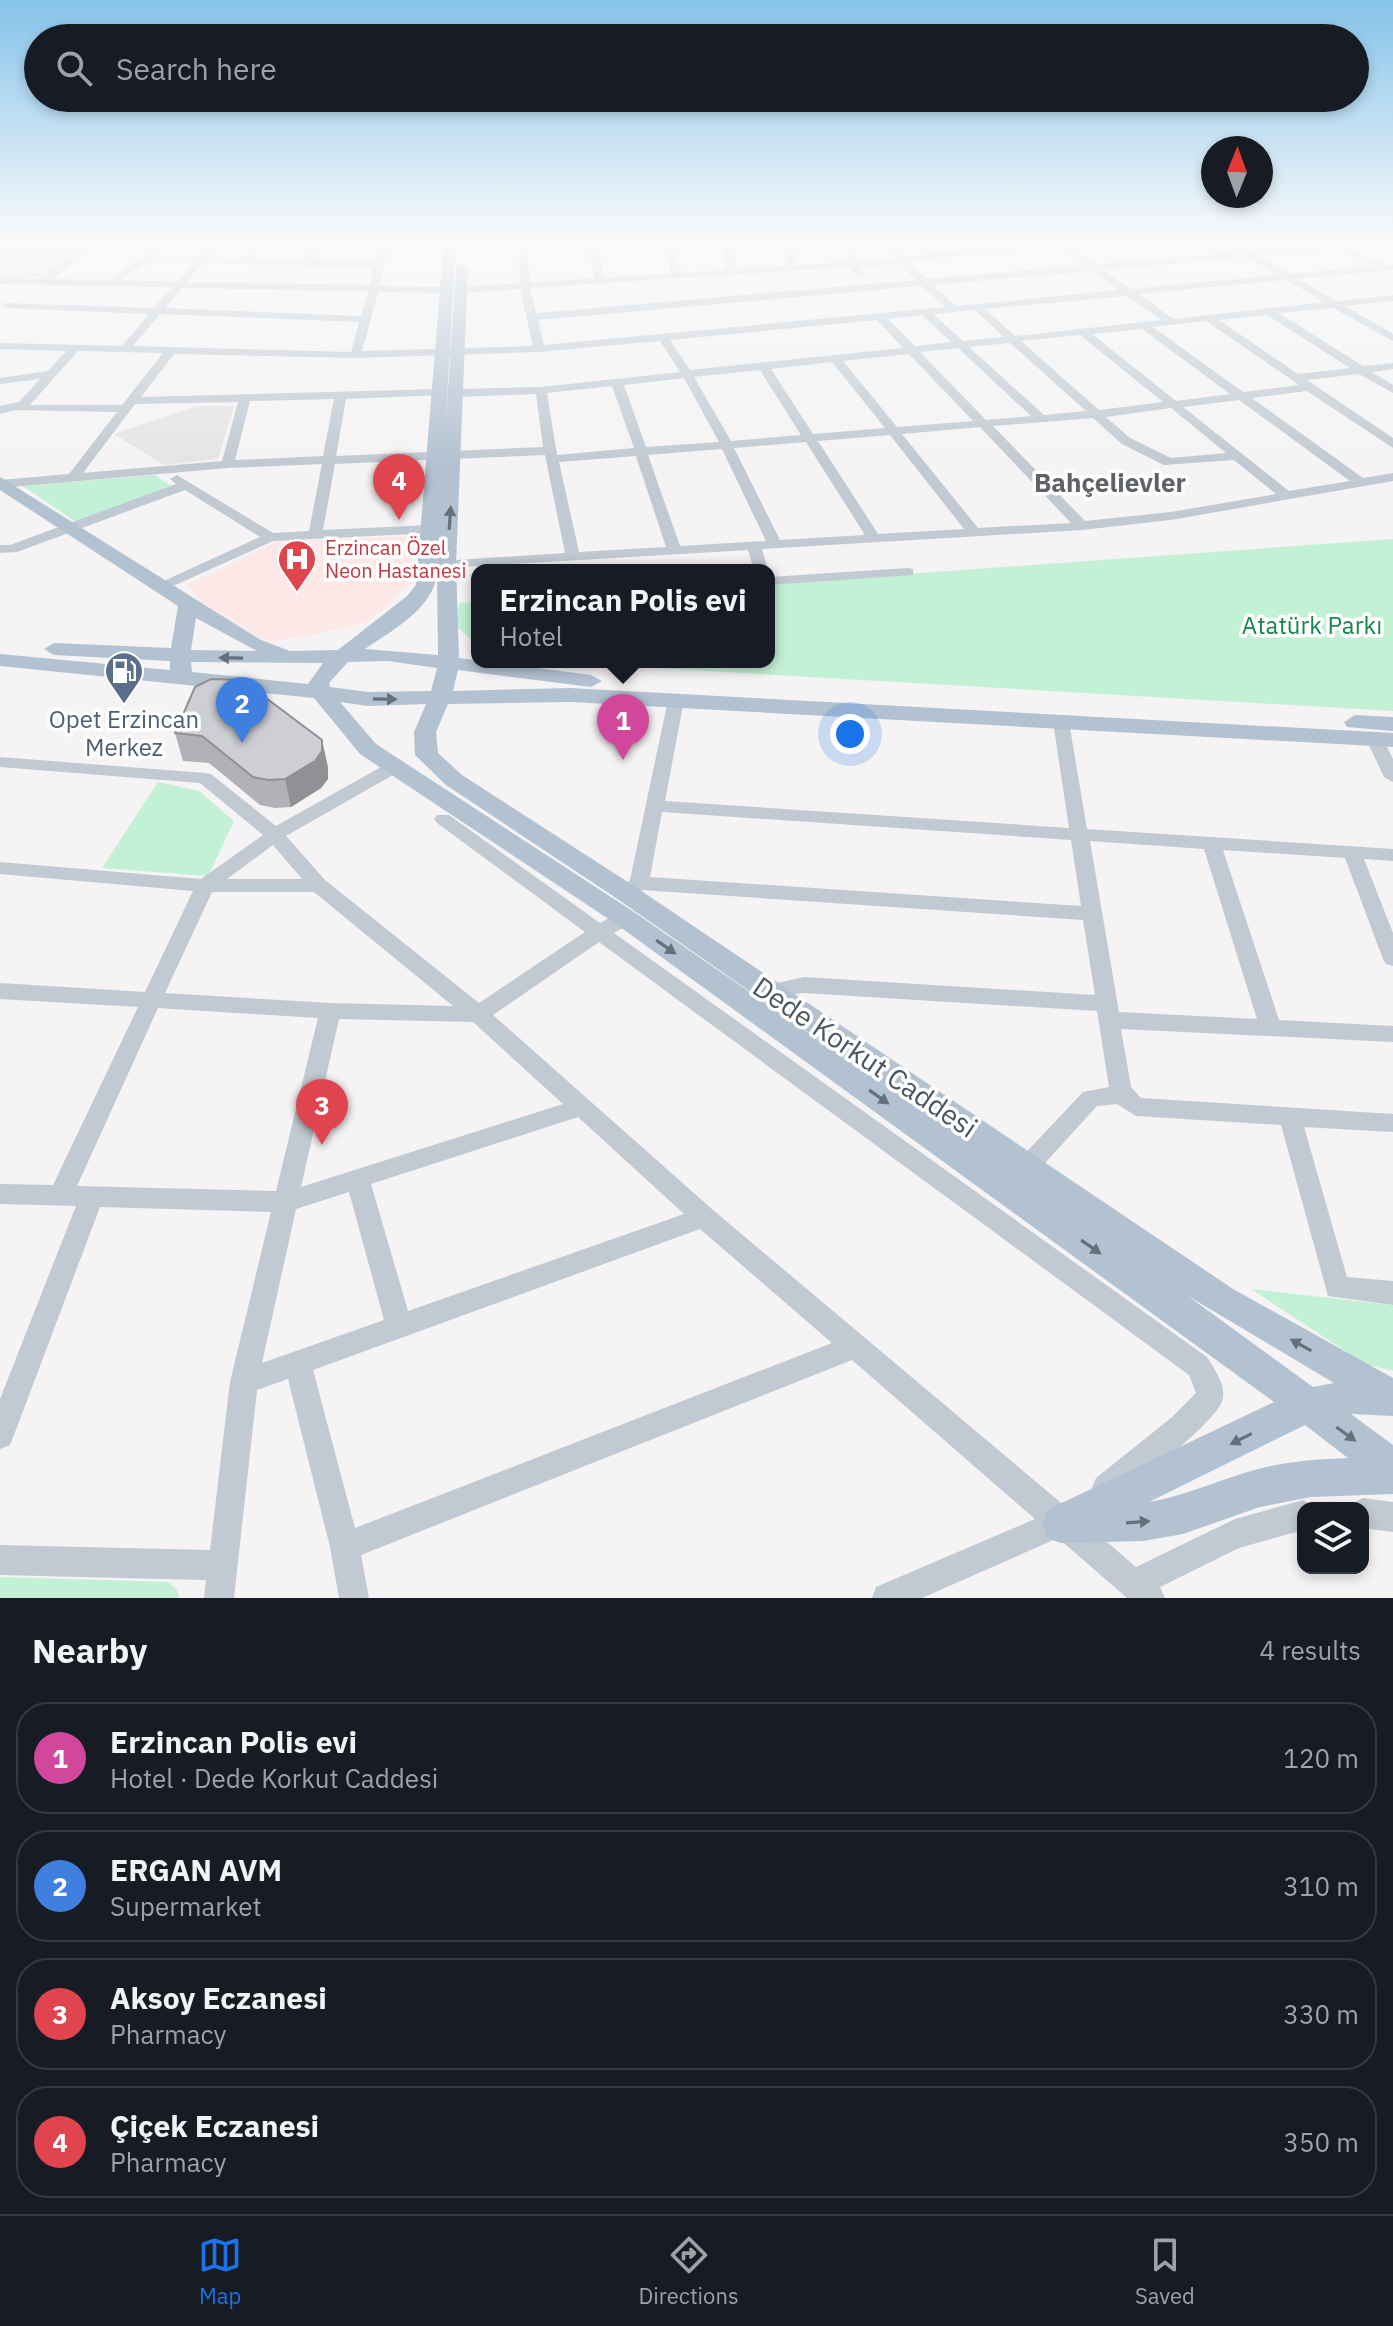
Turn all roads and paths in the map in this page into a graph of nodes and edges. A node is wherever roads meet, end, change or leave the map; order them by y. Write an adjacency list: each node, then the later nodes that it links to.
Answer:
1 (927, 314): 28 (street)
2 (154, 315): 30 (street)
3 (232, 315): 17 (street)
4 (365, 315): 17 (street)
5 (449, 315): 36 (main road)
6 (456, 315): 34 (main road)
7 (718, 315): 15 (street)
8 (920, 315): 16 (street)
9 (986, 315): 26 (street)
10 (1161, 315): 19 (street)
11 (1248, 315): 18 (street)
12 (1274, 315): 40 (street)
13 (1352, 315): 22 (street)
14 (531, 317): 15 (street); 32 (street)
15 (703, 317): 16 (street); 25 (street)
16 (881, 318): 33 (street)
17 (364, 319): 35 (street)
18 (1210, 319): 19 (street); 43 (street)
19 (1172, 323): 20 (street)
20 (1146, 327): 23 (street); 51 (street)
21 (1393, 328): 22 (street)
22 (1379, 330): 24 (street)
23 (1084, 333): 26 (street); 53 (street)
24 (1393, 338)
25 (665, 340): 32 (street); 42 (street)
26 (1017, 341): 28 (street); 57 (street)
27 (0, 346): 29 (street)
28 (963, 346): 33 (street); 58 (street)
29 (76, 347): 30 (street); 41 (street)
30 (126, 348): 31 (street)
31 (172, 349): 35 (street); 55 (street)
32 (539, 349): 34 (street)
33 (912, 352): 37 (street); 59 (street)
34 (459, 354): 36 (street); 49 (main road)
35 (356, 355): 36 (street)
36 (441, 355): 49 (main road)
37 (836, 359): 39 (street); 60 (street)
38 (1393, 366): 40 (street)
39 (764, 367): 42 (street); 61 (street)
40 (1360, 370): 43 (street); 48 (street)
41 (51, 374): 44 (street); 54 (street)
42 (689, 375): 45 (street); 62 (street)
43 (1296, 378): 46 (street)
44 (0, 381)
45 (617, 382): 47 (street); 64 (street)
46 (1310, 387): 51 (street); 63 (street)
47 (541, 390): 49 (street); 66 (street)
48 (1393, 390)
49 (447, 393): 50 (street); 65 (main road)
50 (341, 395): 52 (street); 68 (street)
51 (1240, 396): 53 (street); 73 (street)
52 (245, 398): 55 (street); 69 (street)
53 (1172, 404): 57 (street); 67 (street)
54 (21, 405): 55 (street); 56 (street)
55 (129, 405): 71 (street)
56 (0, 410)
57 (1098, 414): 58 (street); 67 (street)
58 (1041, 419): 59 (street)
59 (985, 425): 60 (street); 77 (street)
60 (894, 432): 61 (street); 80 (street)
61 (809, 438): 62 (street); 83 (street)
62 (728, 444): 64 (street); 84 (street)
63 (1393, 444)
64 (641, 452): 66 (street); 87 (street)
65 (445, 455): 66 (street); 68 (street); 79 (main road); 89 (main road, Dede Korkut Caddesi, one-way to 65)
66 (551, 455): 88 (street)
67 (1235, 456): 76 (street)
68 (329, 459): 69 (street); 81 (street)
69 (228, 464): 70 (street)
70 (162, 469): 71 (street); 75 (street)
71 (73, 477): 74 (street)
72 (1393, 477): 73 (street)
73 (1360, 482): 76 (street)
74 (1, 483): 78 (main road)
75 (186, 485): 78 (street); 82 (street)
76 (1286, 495): 77 (street)
77 (1082, 526): 80 (street)
78 (68, 528): 86 (street); 94 (main road)
79 (431, 529): 81 (street); 98 (main road)
80 (974, 532): 83 (street)
81 (315, 534): 82 (street)
82 (270, 537): 94 (street)
83 (874, 538): 84 (street)
84 (775, 544): 85 (street)
85 (754, 545): 87 (street); 91 (street)
86 (0, 549)
87 (675, 551): 88 (street)
88 (573, 556): 90 (street)
89 (446, 564): 90 (street); 100 (main road, Dede Korkut Caddesi)
90 (554, 564)
91 (759, 564)
92 (908, 572): 93 (street)
93 (775, 581)
94 (162, 587): 95 (main road)
95 (188, 604): 97 (main road); 102 (main road)
96 (0, 645): 102 (main road)
97 (298, 656): 98 (main road); 102 (main road, one-way to 102)
98 (344, 656): 100 (main road); 104 (main road)
99 (0, 660): 102 (main road)
100 (449, 662): 101 (main road); 105 (main road, Dede Korkut Caddesi)
101 (471, 665)
102 (180, 666): 104 (main road)
103 (489, 668): 108 (main road)
104 (320, 692): 105 (main road, one-way to 105); 111 (main road, Dede Korkut Caddesi)
105 (438, 700): 106 (main road); 123 (main road, Dede Korkut Caddesi)
106 (676, 700): 107 (main road); 113 (street)
107 (1061, 722): 109 (main road); 116 (street)
108 (1393, 724)
109 (1384, 740): 112 (street)
110 (0, 762): 115 (street)
111 (394, 767): 115 (street); 123 (main road, Dede Korkut Caddesi)
112 (1393, 777)
113 (653, 806): 116 (street); 123 (street)
114 (443, 819): 125 (street)
115 (275, 835): 121 (street); 122 (street)
116 (1081, 836): 117 (street); 124 (street)
117 (1212, 844): 118 (street); 133 (street)
118 (1352, 852): 119 (street); 126 (street)
119 (1393, 855)
120 (0, 868): 122 (street)
121 (318, 885): 122 (street); 132 (street)
122 (205, 886): 129 (street)
123 (630, 897): 124 (street); 125 (street); 128 (main road, Dede Korkut Caddesi); 152 (main road, Dede Korkut Caddesi, one-way to 152)
124 (1094, 914): 131 (street)
125 (598, 933): 132 (street); 159 (street)
126 (1393, 959)
127 (1, 993): 129 (street)
128 (774, 995): 131 (street); 139 (main road, Dede Korkut Caddesi)
129 (152, 1001): 130 (street); 142 (street)
130 (330, 1011): 132 (street); 144 (street)
131 (1110, 1012): 133 (street); 135 (street)
132 (478, 1014): 136 (street)
133 (1271, 1028): 134 (street)
134 (1393, 1034)
135 (1123, 1094): 137 (street); 139 (street)
136 (581, 1107): 140 (street); 145 (street)
137 (1290, 1116): 138 (street); 146 (street)
138 (1393, 1123)
139 (1027, 1167): 151 (main road, Dede Korkut Caddesi, one-way to 139)
140 (357, 1178): 144 (street); 147 (street)
141 (0, 1194): 142 (street)
142 (60, 1196): 143 (street)
143 (91, 1198): 144 (street); 153 (street)
144 (285, 1202): 150 (street)
145 (704, 1217): 147 (street); 148 (street)
146 (1393, 1293)
147 (399, 1325): 149 (street)
148 (855, 1346): 159 (street); 160 (street)
149 (297, 1361): 150 (street); 160 (street)
150 (244, 1382): 162 (street)
151 (1393, 1399): 152 (main road)
152 (1305, 1406): 154 (main road, Dede Korkut Caddesi, one-way to 154); 159 (main road, one-way to 159)
153 (0, 1435)
154 (1393, 1468)
155 (1393, 1475): 159 (main road, one-way to 155)
156 (1369, 1514): 158 (street)
157 (1297, 1517): 163 (street)
158 (1393, 1517)
159 (1061, 1524): 163 (street); 166 (street)
160 (345, 1547): 165 (street)
161 (0, 1560): 162 (street)
162 (223, 1565): 164 (street)
163 (1142, 1591)
164 (219, 1598)
165 (354, 1598)
166 (887, 1598)

